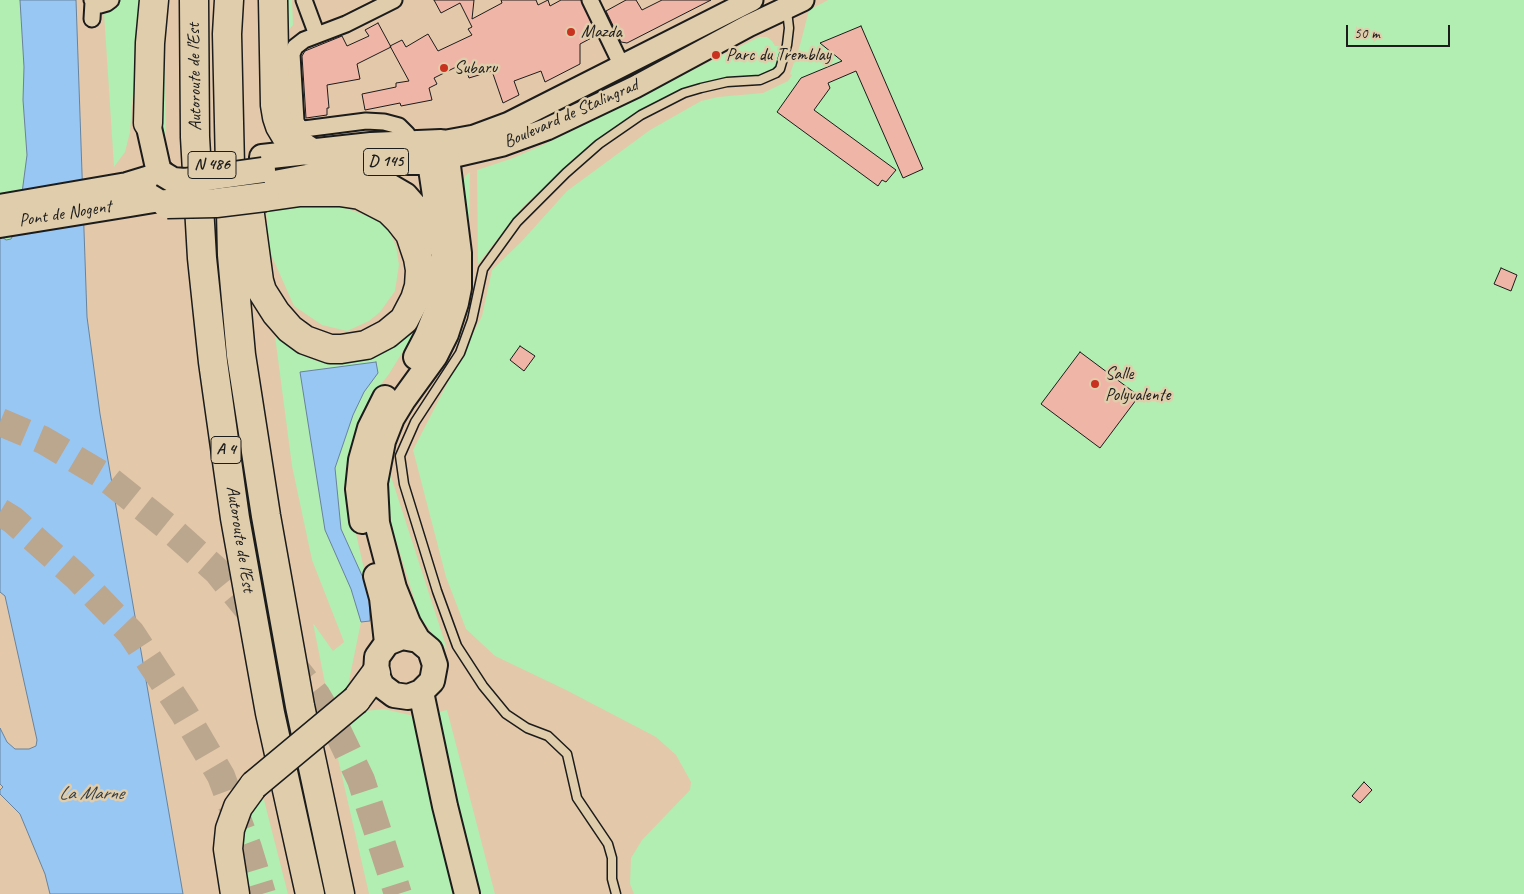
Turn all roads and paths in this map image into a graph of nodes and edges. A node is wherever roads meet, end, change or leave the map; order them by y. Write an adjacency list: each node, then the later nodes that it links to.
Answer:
1 (111, 0): 10 (street)
2 (154, 0): 15 (highway)
3 (194, 0): 29 (highway, Autoroute de l’Est / A 4)
4 (229, 0): 16 (highway, Autoroute de l’Est / A 4)
5 (273, 0): 19 (highway)
6 (304, 0): 13 (street)
7 (394, 0): 13 (street)
8 (590, 0): 14 (street)
9 (752, 0): 14 (main road, Boulevard de Stalingrad / D 145)
10 (93, 1): 12 (street)
11 (791, 3): 17 (main road, Boulevard de Stalingrad / D 145); 32 (lane)
12 (92, 19)
13 (317, 35): 17 (street)
14 (622, 66): 17 (main road, Boulevard de Stalingrad / D 145)
15 (148, 123): 20 (main road); 20 (main road)
16 (231, 132): 19 (highway); 30 (highway, Autoroute de l’Est / A 4)
17 (432, 149): 18 (main road, Boulevard de Stalingrad / D 145); 19 (main road, Boulevard de Stalingrad / D 145); 23 (main road); 24 (main road)
18 (335, 168): 19 (main road); 23 (main road)
19 (275, 169): 20 (main road, N 486); 20 (highway, bridge)
20 (149, 195): 21 (main road, Pont de Nogent / N 486); 22 (main road, Pont de Nogent / N 486)
21 (0, 207)
22 (0, 224)
23 (441, 269): 25 (main road)
24 (418, 640): 25 (main road); 27 (main road)
25 (387, 643): 26 (main road)
26 (376, 673): 27 (main road); 28 (highway, bridge)
27 (421, 692): 31 (main road)
28 (235, 894)
29 (310, 894)
30 (340, 894)
31 (467, 894)
32 (616, 894)

